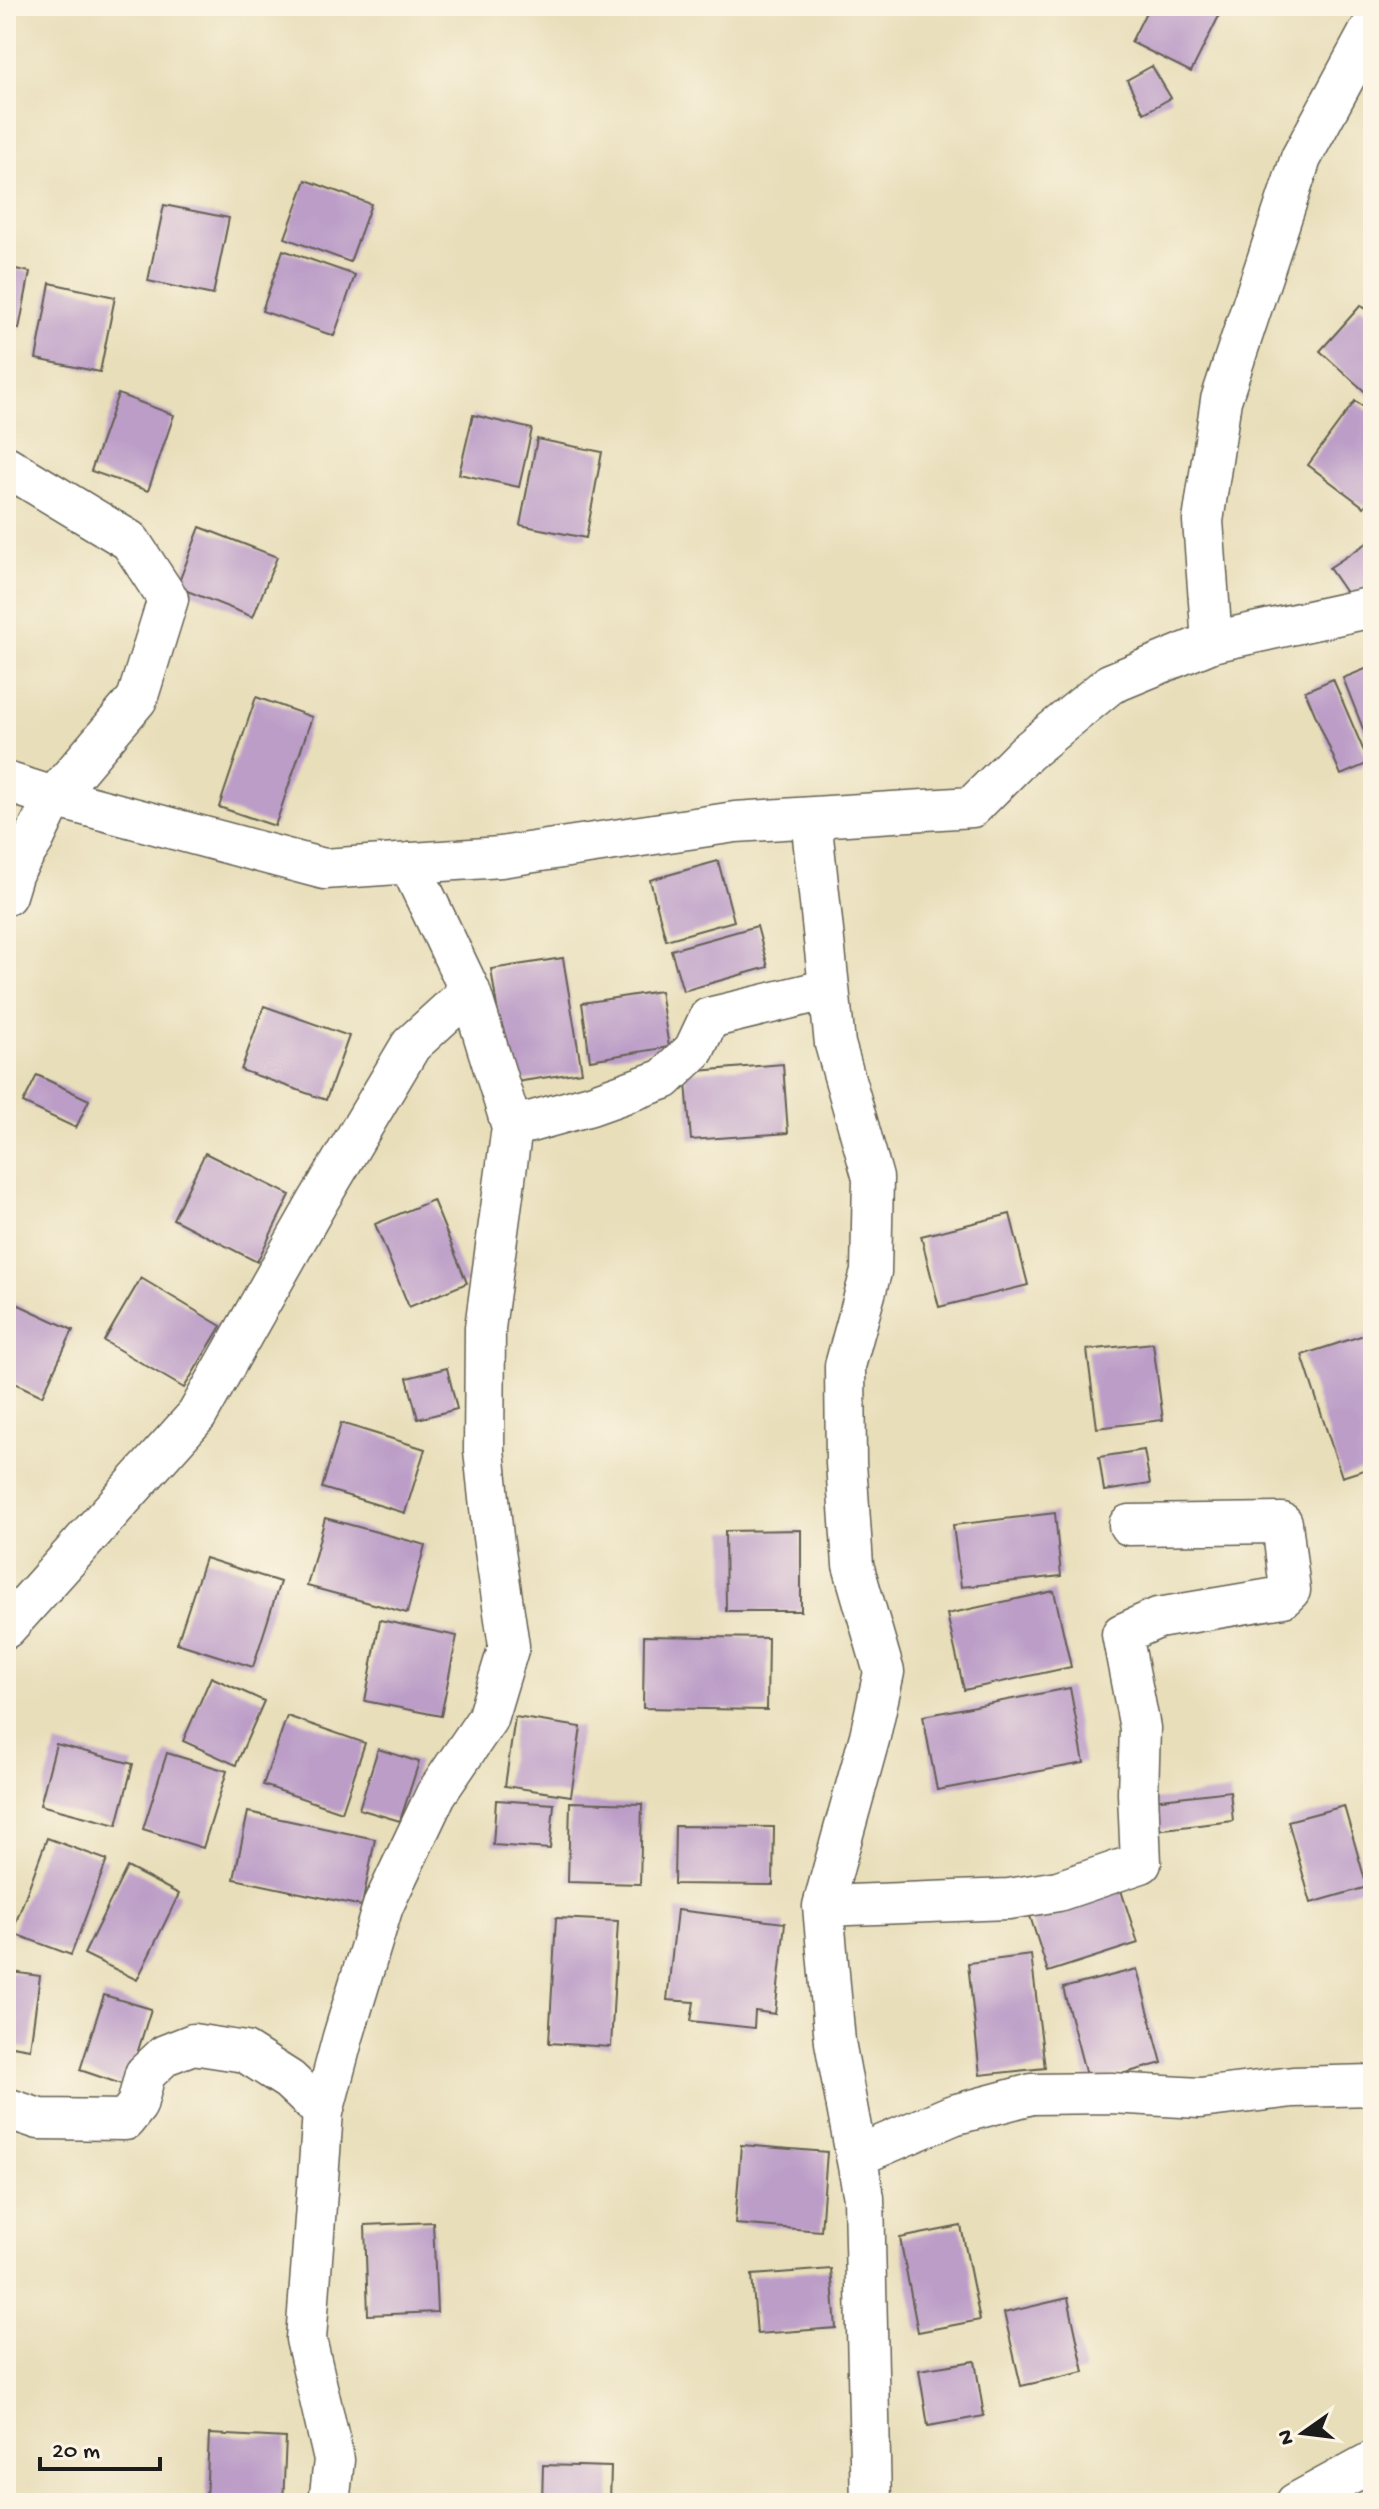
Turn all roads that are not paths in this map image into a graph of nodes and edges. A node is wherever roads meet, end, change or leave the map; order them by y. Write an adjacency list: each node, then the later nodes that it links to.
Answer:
1 (1373, 25): 4 (street)
2 (6, 466): 6 (street)
3 (1373, 607): 4 (street)
4 (1212, 642): 7 (street)
5 (6, 782): 6 (street)
6 (54, 797): 8 (street); 9 (street)
7 (811, 818): 8 (street); 10 (street)
8 (409, 863): 11 (street)
9 (6, 895)
10 (829, 989): 12 (street); 15 (street)
11 (470, 991): 12 (street); 14 (street)
12 (512, 1127): 18 (street)
13 (1129, 1525): 15 (street)
14 (6, 1628)
15 (823, 1906): 19 (street)
16 (1373, 2085): 19 (street)
17 (6, 2108): 18 (street)
18 (323, 2112): 21 (street)
19 (857, 2156): 22 (street)
20 (1373, 2461): 23 (street)
21 (329, 2503)
22 (871, 2503)
23 (1296, 2503)

